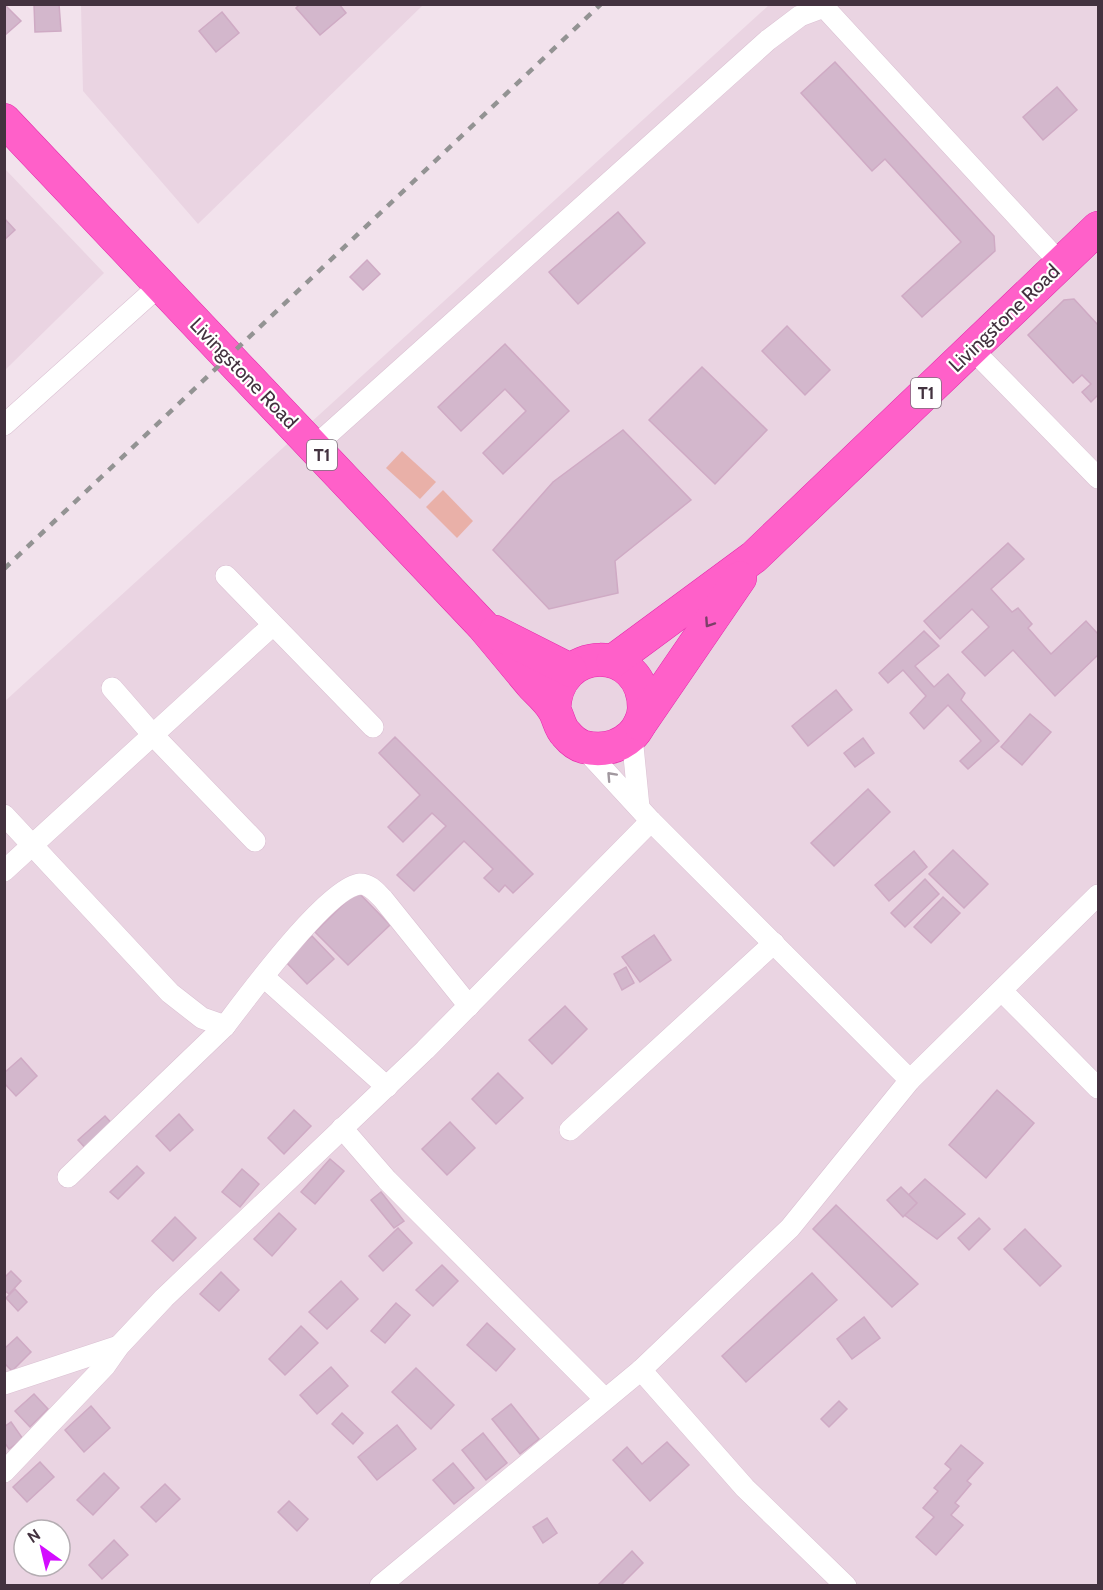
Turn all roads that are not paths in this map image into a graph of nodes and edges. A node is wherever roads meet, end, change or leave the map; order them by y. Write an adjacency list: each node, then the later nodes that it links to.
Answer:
1 (5, 121): 4 (highway, Livingstone Road / T1)
2 (1098, 228): 3 (highway, Livingstone Road / T1)
3 (1061, 264): 5 (highway, Livingstone Road / T1); 7 (street)
4 (159, 285): 6 (street); 7 (highway, Livingstone Road / T1)
5 (972, 349): 8 (street); 9 (highway, Livingstone Road / T1)
6 (4, 425)
7 (314, 447): 12 (highway, Livingstone Road / T1)
8 (1098, 478)
9 (754, 557): 13 (highway, Livingstone Road / T1); 18 (highway, Livingstone Road / T1, one-way to 18)
10 (226, 576): 11 (street)
11 (273, 625): 17 (street); 19 (street)
12 (483, 626): 14 (highway, Livingstone Road / T1); 16 (highway, Livingstone Road / T1)
13 (613, 661): 14 (highway); 18 (highway)
14 (570, 670): 16 (highway)
15 (112, 688): 19 (street)
16 (554, 710): 20 (highway, Livingstone Road / T1)
17 (373, 727)
18 (635, 732): 20 (highway); 21 (street)
19 (153, 735): 23 (street); 24 (street)
20 (582, 746): 21 (street, one-way to 20)
21 (645, 814): 27 (street); 30 (street)
22 (4, 815): 24 (street)
23 (255, 841)
24 (34, 846): 25 (street); 31 (street)
25 (4, 871)
26 (1098, 895): 29 (street)
27 (774, 943): 32 (street); 36 (street)
28 (264, 977): 30 (street); 31 (street); 33 (street)
29 (1002, 991): 32 (street); 34 (street)
30 (469, 1006): 33 (street)
31 (225, 1026): 37 (street)
32 (910, 1080): 39 (street)
33 (387, 1087): 35 (street)
34 (1098, 1088)
35 (342, 1128): 38 (street); 41 (street)
36 (570, 1130)
37 (68, 1177)
38 (119, 1346): 40 (street); 42 (street)
39 (641, 1370): 41 (street); 44 (street)
40 (9, 1386)
41 (606, 1399): 43 (street)
42 (4, 1472)
43 (380, 1586)
44 (846, 1586)

